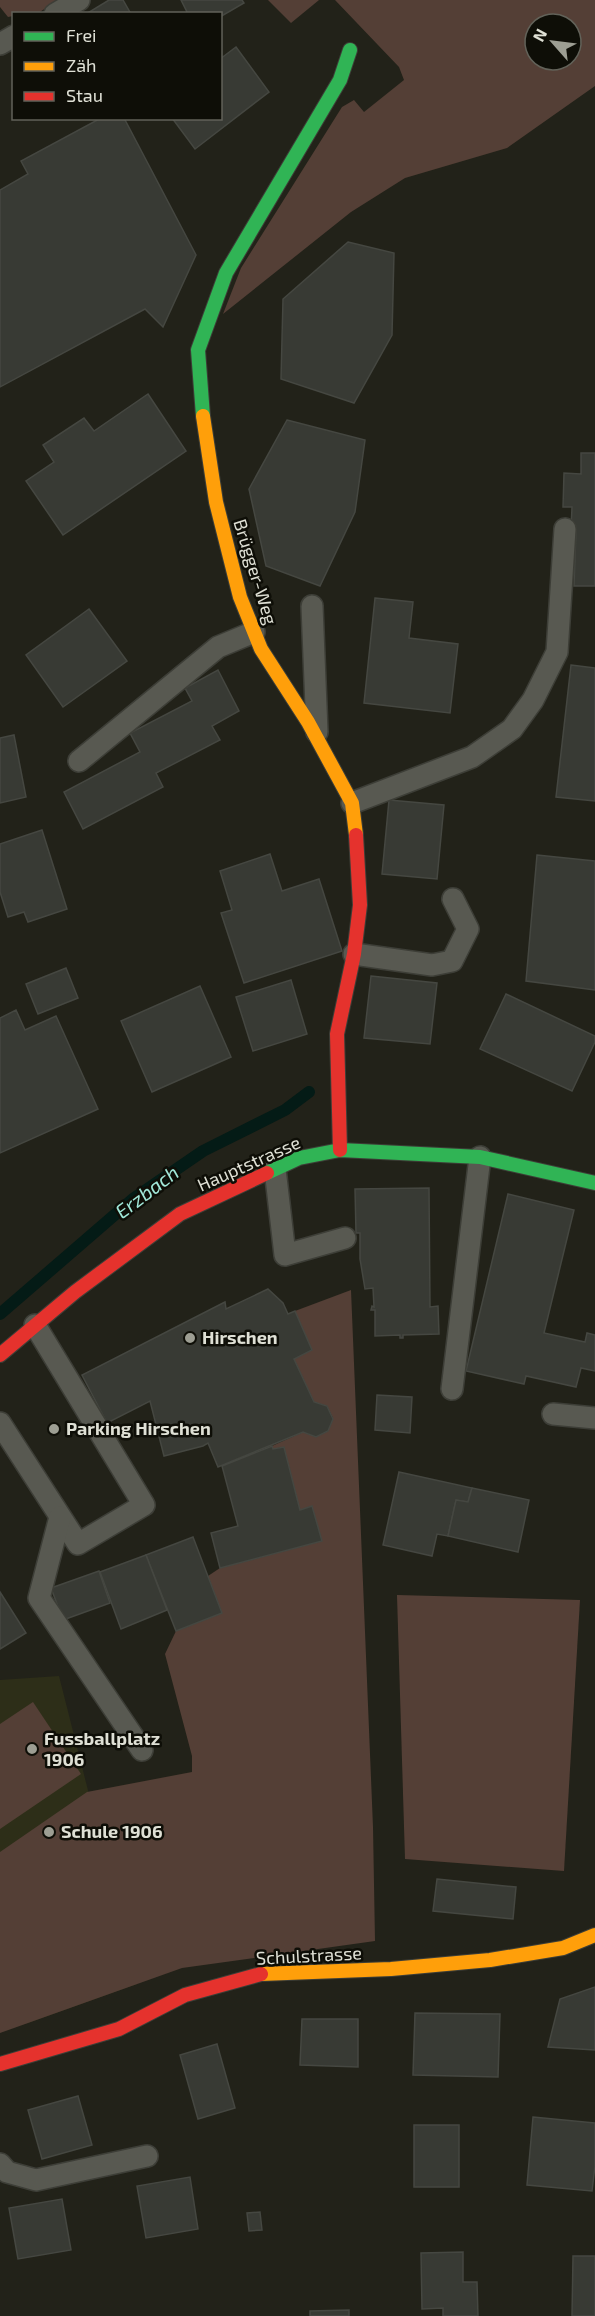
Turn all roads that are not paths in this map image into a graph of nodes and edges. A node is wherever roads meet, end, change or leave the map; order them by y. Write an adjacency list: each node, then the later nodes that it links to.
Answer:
1 (79, 0): 2 (lane)
2 (58, 12)
3 (12, 39): 5 (lane)
4 (350, 50): 8 (street, Brügger-Weg)
5 (2, 53)
6 (565, 529): 11 (lane)
7 (312, 606): 9 (lane)
8 (254, 632): 9 (street, Brügger-Weg); 10 (lane)
9 (317, 738): 11 (street, Brügger-Weg)
10 (79, 760)
11 (352, 803): 13 (street, Brügger-Weg)
12 (453, 899): 13 (lane)
13 (354, 954): 14 (street, Brügger-Weg)
14 (340, 1150): 15 (street, Hauptstrasse); 16 (street, Hauptstrasse)
15 (480, 1158): 17 (street, Hauptstrasse); 21 (lane)
16 (275, 1169): 18 (lane); 19 (street, Hauptstrasse)
17 (595, 1183)
18 (345, 1238)
19 (35, 1325): 20 (street, Hauptstrasse); 25 (lane)
20 (0, 1355)
21 (452, 1389)
22 (553, 1414): 23 (lane)
23 (595, 1418)
24 (0, 1423): 25 (lane)
25 (60, 1517): 26 (lane)
26 (142, 1750)
27 (595, 1935): 28 (street, Schulstrasse)
28 (0, 2064)
29 (147, 2156): 30 (lane)
30 (0, 2164)

